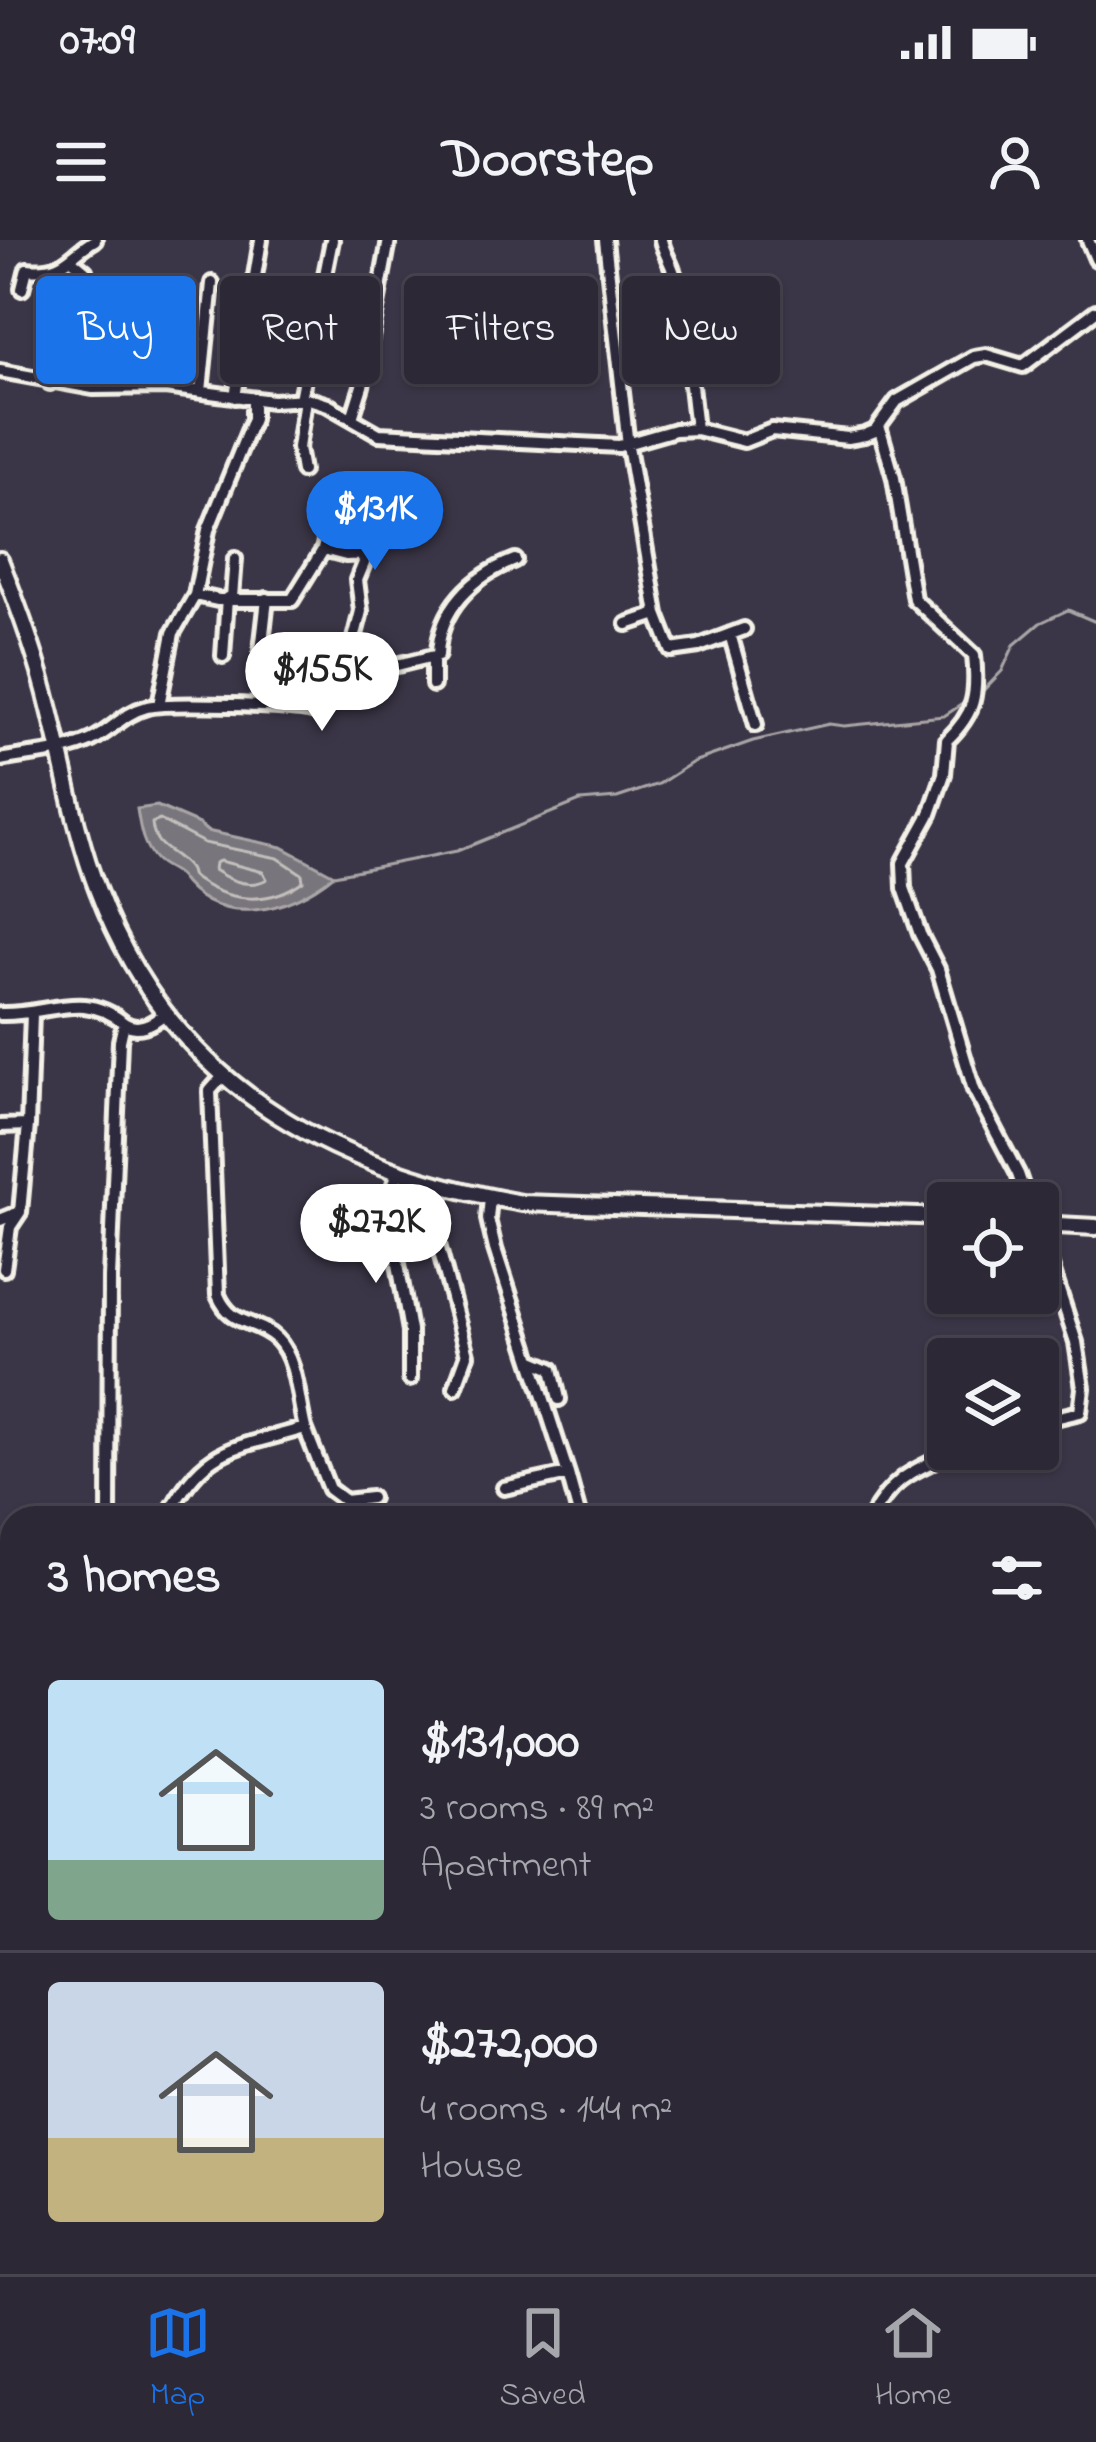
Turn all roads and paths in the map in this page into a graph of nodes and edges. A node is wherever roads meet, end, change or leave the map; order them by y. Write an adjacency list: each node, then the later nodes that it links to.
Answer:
1 (95, 240): 9 (street)
2 (261, 240): 18 (street)
3 (332, 240): 20 (street)
4 (389, 240): 21 (street)
5 (604, 240): 24 (street)
6 (662, 240): 23 (street)
7 (1088, 240): 8 (street)
8 (1096, 259)
9 (73, 261): 10 (street); 12 (street)
10 (83, 276)
11 (212, 283): 17 (street)
12 (22, 289)
13 (1096, 310): 22 (street)
14 (0, 370): 15 (street)
15 (36, 379)
16 (59, 384): 17 (street)
17 (201, 391): 18 (street)
18 (235, 398): 19 (street)
19 (254, 399): 20 (street); 33 (street)
20 (302, 399): 21 (street); 25 (street)
21 (352, 418): 24 (street)
22 (879, 426): 23 (street); 59 (street)
23 (697, 429): 24 (street)
24 (628, 446): 36 (street)
25 (302, 471)
26 (372, 514): 29 (street)
27 (327, 533): 28 (street)
28 (323, 549): 29 (street); 35 (street)
29 (362, 554): 43 (street)
30 (236, 559): 34 (street)
31 (0, 560): 49 (main road)
32 (515, 560): 42 (street)
33 (195, 595): 34 (street); 47 (street)
34 (229, 598): 35 (street); 41 (street)
35 (267, 599): 40 (street)
36 (657, 614): 37 (street); 39 (street)
37 (627, 624)
38 (744, 629): 39 (street)
39 (730, 634): 48 (street)
40 (261, 651)
41 (223, 656)
42 (433, 657): 45 (street); 47 (street)
43 (348, 663): 44 (street); 46 (street)
44 (291, 672)
45 (433, 685)
46 (334, 693)
47 (159, 705): 49 (street)
48 (756, 725)
49 (58, 748): 50 (street); 53 (main road)
50 (0, 760)
51 (0, 1014): 52 (street)
52 (32, 1014): 54 (street); 56 (street)
53 (164, 1014): 54 (street); 55 (main road)
54 (124, 1022): 79 (street)
55 (224, 1075): 58 (main road); 74 (street)
56 (28, 1125): 57 (street); 62 (street)
57 (0, 1126)
58 (397, 1174): 60 (main road); 70 (street)
59 (1021, 1182)
60 (431, 1185): 61 (main road); 71 (street)
61 (490, 1198): 63 (main road); 69 (street)
62 (20, 1213): 64 (street); 67 (street)
63 (927, 1216)
64 (0, 1220)
65 (1059, 1226): 66 (main road)
66 (1096, 1227)
67 (4, 1269)
68 (1059, 1290): 73 (street)
69 (530, 1360): 72 (street); 76 (street)
70 (410, 1378)
71 (455, 1388)
72 (559, 1399)
73 (1059, 1417)
74 (305, 1428): 78 (street); 80 (street)
75 (927, 1465): 82 (street)
76 (568, 1474): 77 (street); 81 (street)
77 (504, 1488)
78 (371, 1498)
79 (110, 1506)
80 (172, 1506)
81 (577, 1506)
82 (878, 1506)

